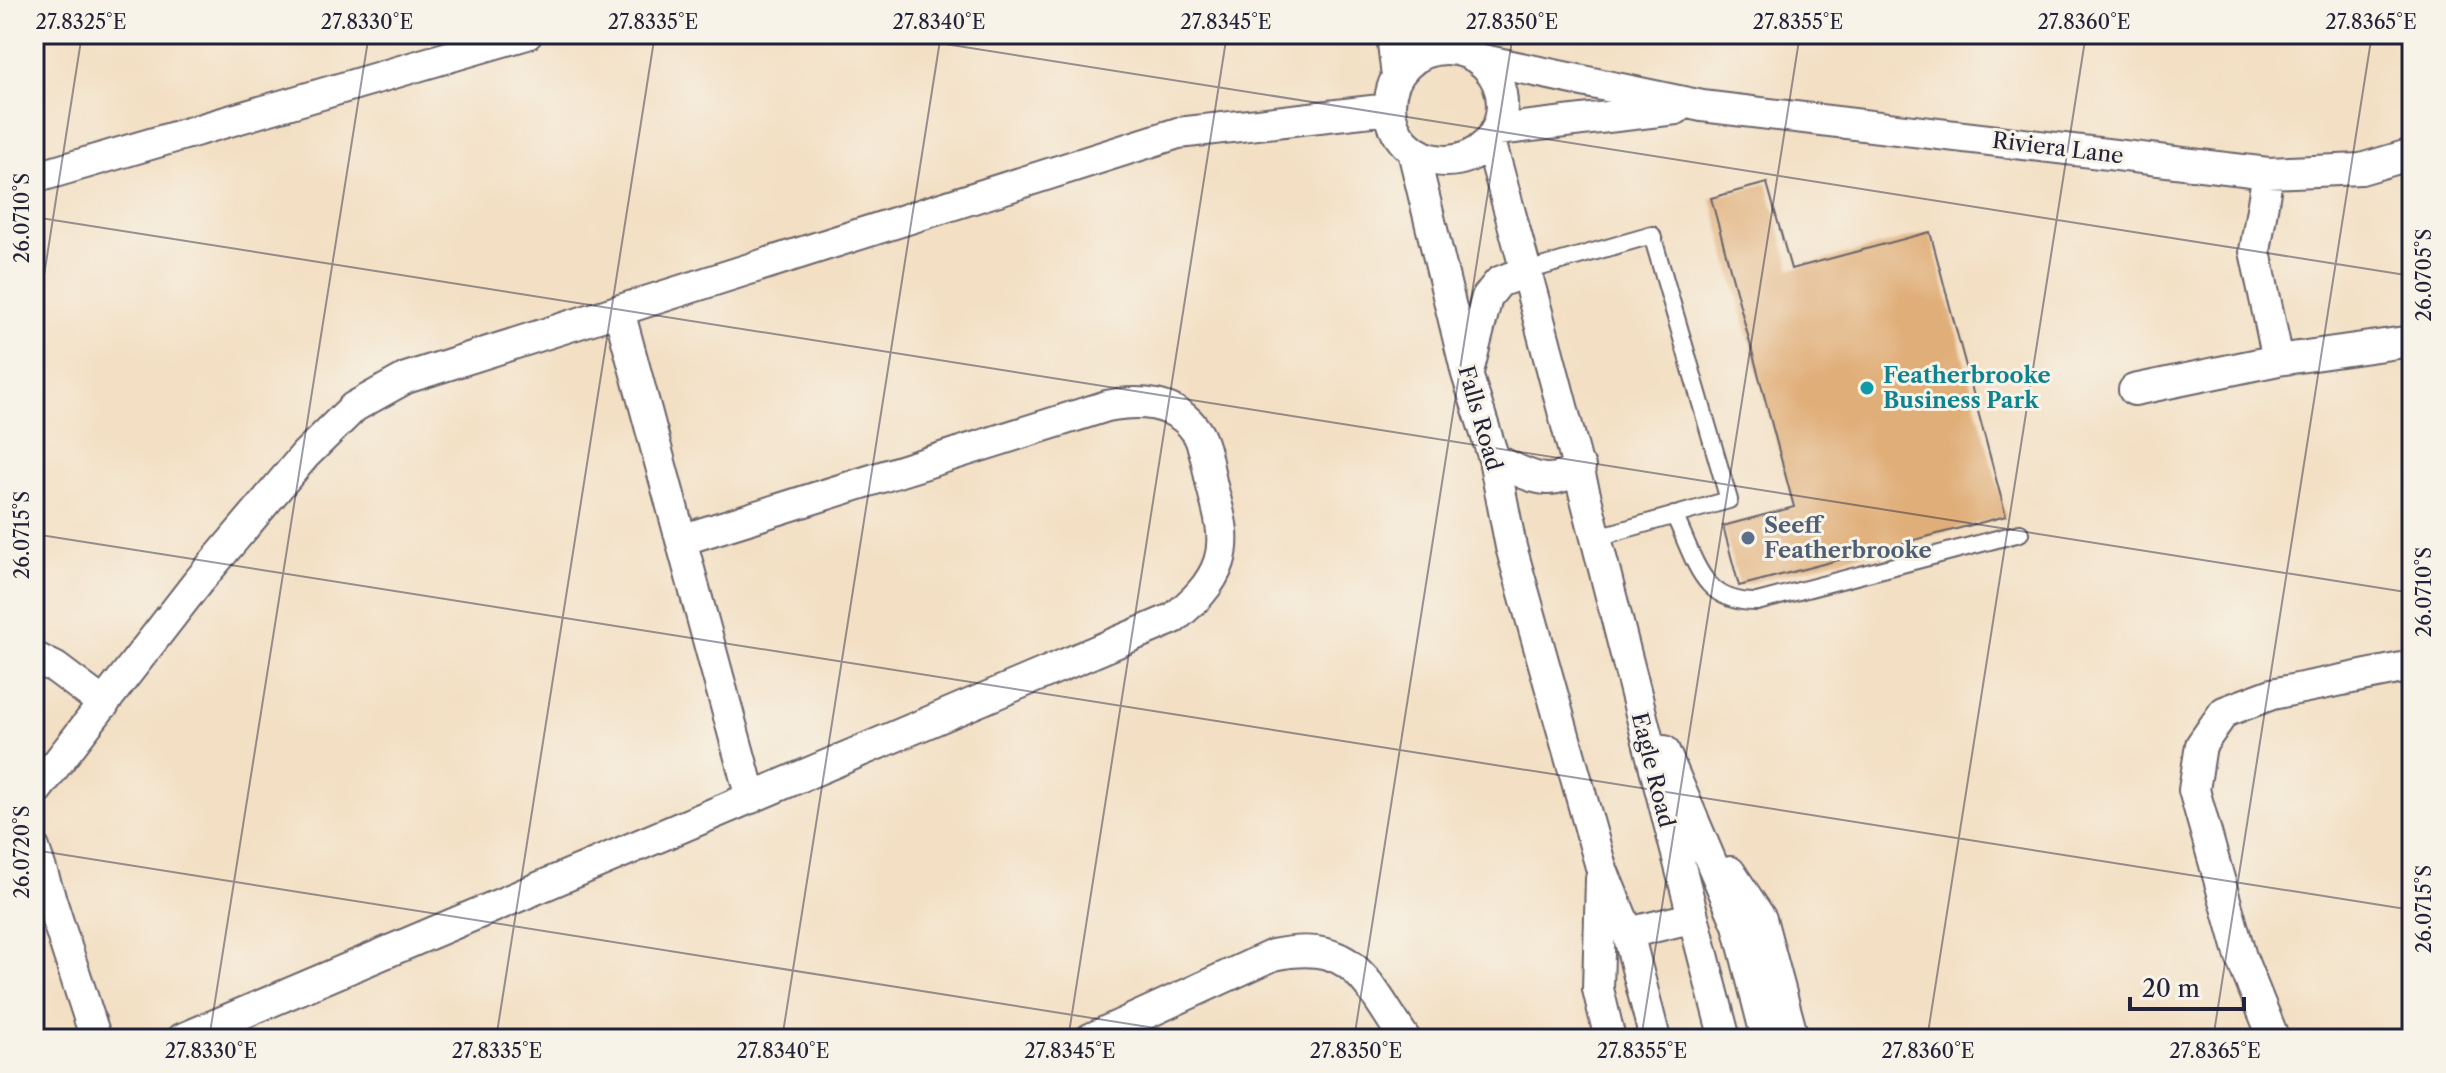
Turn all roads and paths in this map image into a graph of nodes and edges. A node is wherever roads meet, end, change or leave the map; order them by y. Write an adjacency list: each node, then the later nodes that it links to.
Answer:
1 (527, 34): 3 (street)
2 (1392, 34): 5 (street)
3 (455, 44): 12 (street)
4 (1470, 49): 5 (street); 6 (street, Riviera Lane); 8 (street)
5 (1397, 77): 7 (street)
6 (1702, 106): 8 (street, Riviera Lane); 11 (street, Riviera Lane)
7 (1389, 109): 9 (street, Falls Road); 14 (street)
8 (1494, 136): 9 (street); 13 (street)
9 (1413, 151): 17 (street, Falls Road)
10 (2412, 154): 11 (street, Riviera Lane)
11 (2268, 173): 16 (street)
12 (34, 178)
13 (1527, 271): 17 (street); 20 (street); 21 (lane)
14 (619, 311): 24 (street); 28 (street)
15 (2412, 341): 16 (street)
16 (2278, 360): 18 (street)
17 (1467, 374): 19 (street, Falls Road)
18 (2134, 390)
19 (1494, 459): 20 (street); 33 (street, Falls Road)
20 (1580, 467): 23 (street)
21 (1674, 515): 22 (lane); 23 (lane)
22 (2020, 533)
23 (1598, 537): 26 (street)
24 (681, 540): 30 (street); 30 (street)
25 (34, 657): 28 (street)
26 (1624, 657): 31 (street, Eagle Road); 34 (street, Eagle Road)
27 (2412, 666): 45 (street)
28 (104, 704): 29 (street)
29 (34, 793)
30 (751, 798): 37 (street)
31 (1687, 806): 43 (street, Eagle Road); 44 (street, Eagle Road)
32 (34, 848): 36 (street)
33 (1601, 867): 35 (street); 40 (street)
34 (1691, 918): 35 (street); 42 (street, Eagle Road)
35 (1628, 933): 41 (street)
36 (96, 1039)
37 (182, 1039)
38 (1090, 1039): 39 (street)
39 (1405, 1039)
40 (1610, 1039)
41 (1655, 1039)
42 (1725, 1039)
43 (1767, 1039)
44 (1789, 1039)
45 (2274, 1039)

